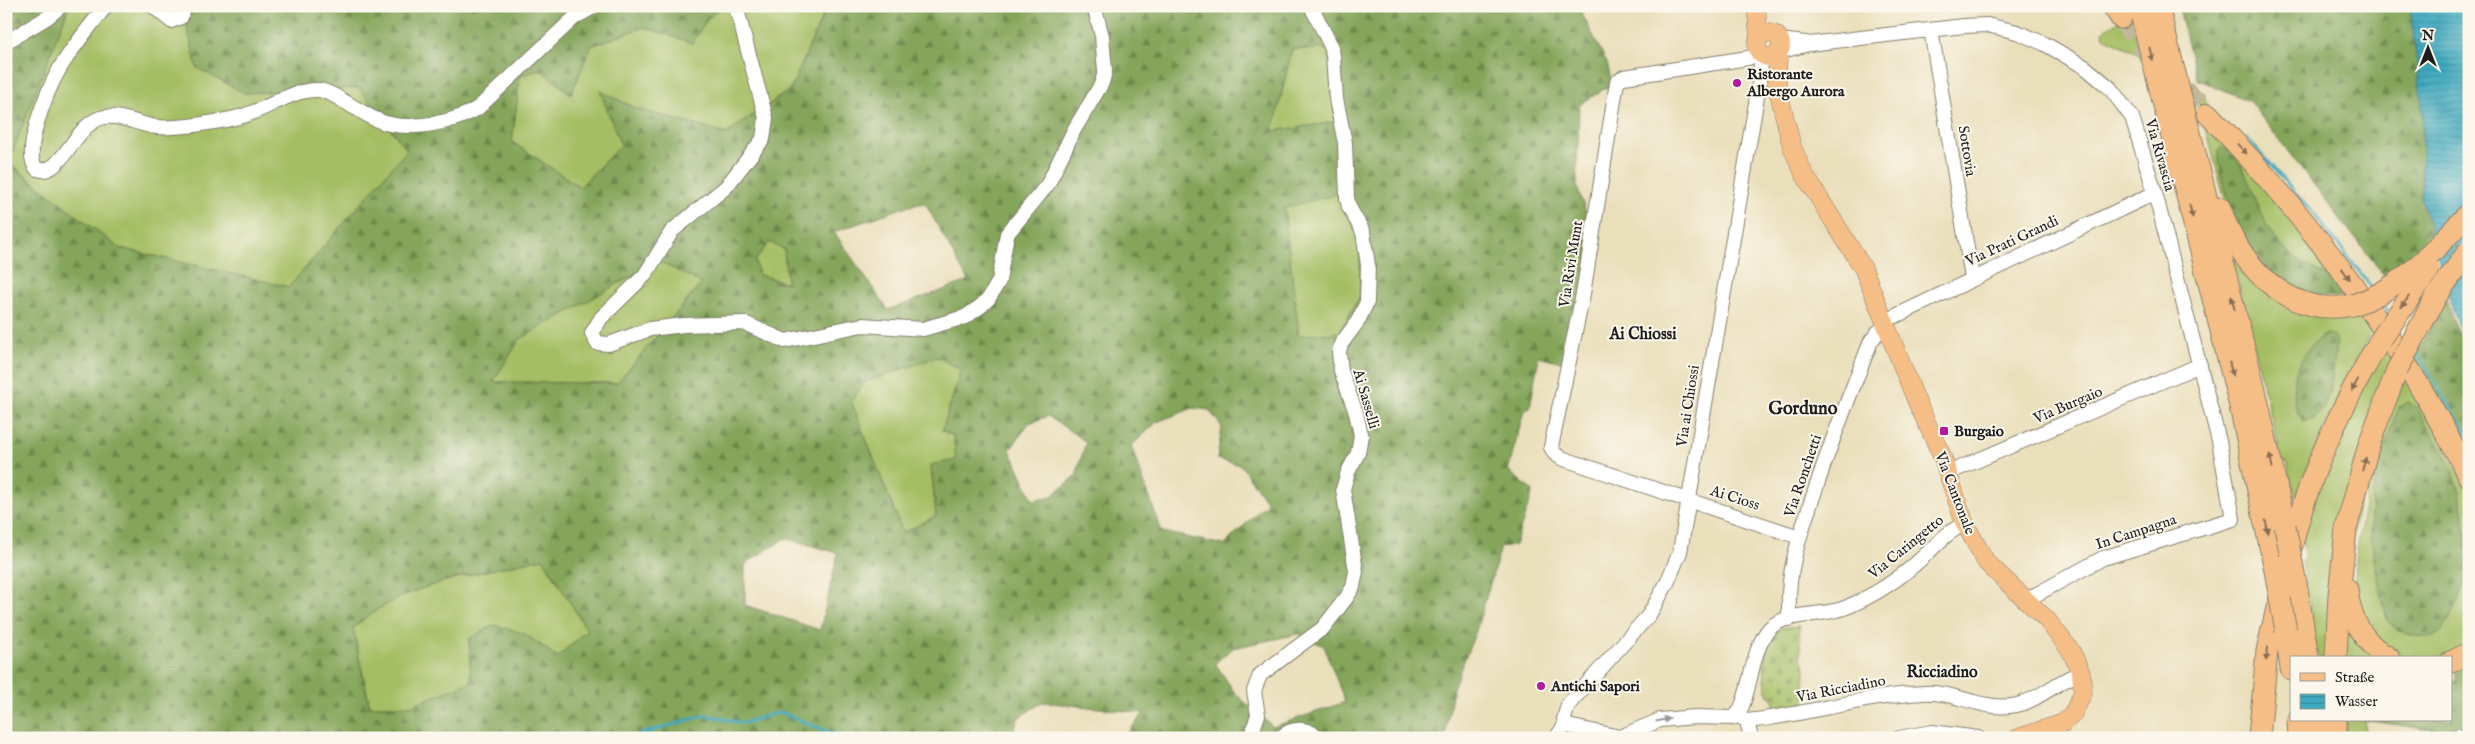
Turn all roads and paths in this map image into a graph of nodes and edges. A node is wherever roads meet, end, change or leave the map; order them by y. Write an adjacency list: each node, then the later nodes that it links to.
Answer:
1 (61, 6): 13 (street)
2 (106, 6): 5 (street)
3 (153, 6): 4 (street)
4 (185, 6)
5 (595, 6)
6 (736, 6): 7 (street)
7 (1094, 6)
8 (1311, 6): 50 (street, Ai Sasselli)
9 (1756, 6): 14 (main road, Via Cantonale)
10 (2140, 6): 39 (highway, one-way to 39, bridge)
11 (2158, 6): 16 (highway)
12 (1931, 30): 14 (street, Via Rivascia); 19 (street, Via Rivascia); 23 (street, Sottovia)
13 (6, 42)
14 (1768, 45): 15 (main road, Via Cantonale); 17 (street, Via ai Chiossi); 28 (street, Via Rivi Munt)
15 (1777, 86): 17 (street); 24 (main road, Via Cantonale)
16 (2178, 87): 20 (highway, bridge); 36 (highway, one-way to 16, bridge)
17 (1758, 91): 28 (street, Via ai Chiossi)
18 (2208, 114): 27 (highway, one-way to 27)
19 (2154, 193): 23 (street, Via Prati Grandi); 25 (street, Via Rivascia)
20 (2469, 213)
21 (2469, 224): 57 (highway, one-way to 57, bridge)
22 (2469, 250): 29 (highway, one-way to 22, bridge)
23 (1972, 278): 24 (street, Via Prati Grandi)
24 (1886, 324): 26 (main road, Via Cantonale); 32 (street, Via Ronchetti)
25 (2200, 365): 26 (street, Via Burgaio); 30 (street, Via Rivascia)
26 (1948, 473): 31 (main road, Via Cantonale)
27 (2469, 476)
28 (1689, 500): 32 (street, Ai Cioss); 47 (street, Via ai Chiossi)
29 (2353, 511): 37 (highway); 38 (highway)
30 (2233, 519): 33 (street, In Campagna)
31 (1965, 524): 33 (main road, Via Cantonale); 34 (street, Via Caringetto)
32 (1799, 537): 34 (street, Via Ronchetti)
33 (2026, 600): 41 (main road, Via Cantonale)
34 (1790, 619): 42 (street, Via Caringetto)
35 (2469, 653): 40 (highway)
36 (2308, 656)
37 (2336, 656)
38 (2386, 656)
39 (2290, 661)
40 (2452, 662)
41 (2082, 673): 42 (street, Via Ricciadino); 46 (main road)
42 (1736, 718): 47 (street, Via Ricciadino, one-way to 42); 54 (street)
43 (2298, 722): 58 (highway)
44 (2316, 722): 59 (highway)
45 (2336, 722): 60 (highway)
46 (2063, 723): 49 (main road); 56 (main road)
47 (1566, 726): 53 (street)
48 (1973, 737): 55 (street)
49 (2017, 737)
50 (1250, 738)
51 (1280, 738): 52 (street)
52 (1320, 738)
53 (1556, 738)
54 (1751, 738)
55 (1899, 738)
56 (2043, 738)
57 (2259, 738)
58 (2299, 738)
59 (2317, 738)
60 (2336, 738)

